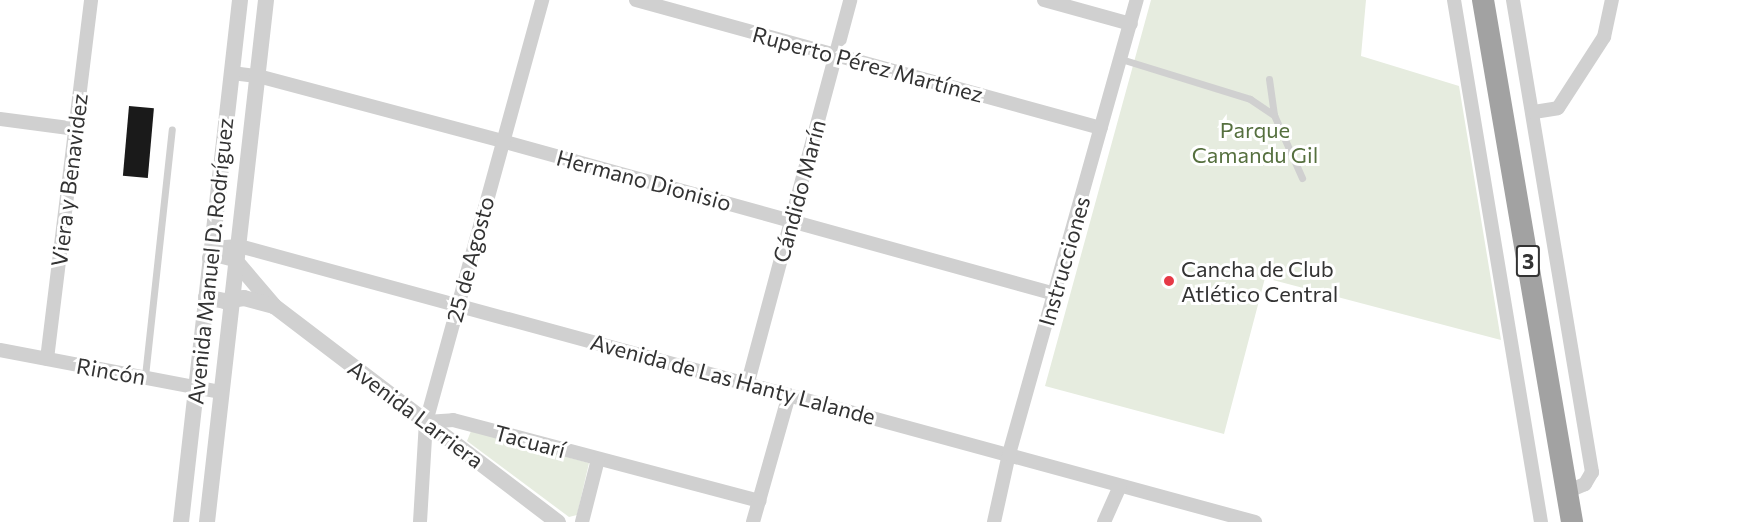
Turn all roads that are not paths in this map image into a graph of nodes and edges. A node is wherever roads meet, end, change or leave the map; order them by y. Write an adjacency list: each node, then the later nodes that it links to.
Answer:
1 (91, 0): 23 (street, Viera y Benavidez)
2 (240, 0): 16 (street, Avenida Manuel D. Rodríguez)
3 (266, 0): 17 (street, Avenida Manuel D. Rodríguez)
4 (542, 0): 25 (street, 25 de Agosto)
5 (636, 0): 14 (street, Ruperto Pérez Martínez)
6 (850, 0): 14 (street, Cándido Marín)
7 (1044, 0): 13 (street)
8 (1137, 0): 13 (street, Instrucciones)
9 (1454, 0): 57 (street)
10 (1483, 0): 46 (highway, 3)
11 (1513, 0): 19 (street)
12 (1612, 0): 19 (street)
13 (1131, 24): 15 (street, Instrucciones)
14 (835, 55): 22 (street, Ruperto Pérez Martínez); 27 (street, Cándido Marín)
15 (1121, 60): 20 (lane); 22 (street, Instrucciones)
16 (232, 73): 17 (street, Hermano Dionisio); 28 (street, Avenida Manuel D. Rodríguez)
17 (258, 76): 25 (street, Hermano Dionisio); 29 (street, Avenida Manuel D. Rodríguez)
18 (1269, 79): 20 (lane)
19 (1534, 112): 46 (street)
20 (1274, 116): 26 (lane)
21 (0, 119): 23 (street)
22 (1101, 128): 30 (street, Instrucciones)
23 (76, 129): 36 (street, Viera y Benavidez)
24 (172, 129): 37 (lane)
25 (502, 141): 27 (street, Hermano Dionisio); 33 (street, 25 de Agosto)
26 (1302, 178)
27 (792, 221): 30 (street, Hermano Dionisio); 38 (street, Cándido Marín)
28 (211, 253): 29 (street); 31 (street, Avenida Manuel D. Rodríguez)
29 (238, 254): 32 (street, Avenida Manuel D. Rodríguez); 33 (street, Avenida de Las Hanty Lalande); 34 (street, Avenida Larriera)
30 (1054, 294): 43 (street, Instrucciones)
31 (206, 297): 32 (street, Avenida Larriera); 39 (street, Avenida Manuel D. Rodríguez)
32 (233, 298): 34 (street, Avenida Larriera); 40 (street, Avenida Manuel D. Rodríguez)
33 (458, 304): 38 (street, Avenida de Las Hanty Lalande); 42 (street, 25 de Agosto)
34 (274, 306): 42 (street, Avenida Larriera)
35 (0, 350): 36 (street, Rincón)
36 (46, 359): 37 (street, Rincón)
37 (145, 376): 39 (street, Rincón)
38 (748, 382): 41 (street, Avenida de Las Hanty Lalande)
39 (196, 388): 40 (street, Rincón); 48 (street, Avenida Manuel D. Rodríguez)
40 (221, 392): 49 (street, Avenida Manuel D. Rodríguez)
41 (789, 395): 43 (street, Avenida de Las Hanty Lalande); 47 (street)
42 (426, 422): 44 (street, Tacuarí); 50 (street, 25 de Agosto); 51 (street, Avenida Larriera)
43 (1009, 454): 45 (street, Avenida de Las Hanty Lalande); 54 (street, Instrucciones)
44 (598, 459): 47 (street, Tacuarí); 52 (street)
45 (1120, 486): 55 (street); 56 (street, Avenida de Las Hanty Lalande)
46 (1566, 492): 58 (highway, 3)
47 (759, 501): 53 (street)
48 (181, 522)
49 (207, 522)
50 (420, 522)
51 (558, 522)
52 (582, 522)
53 (753, 522)
54 (994, 522)
55 (1104, 522)
56 (1255, 522)
57 (1541, 522)
58 (1572, 522)

